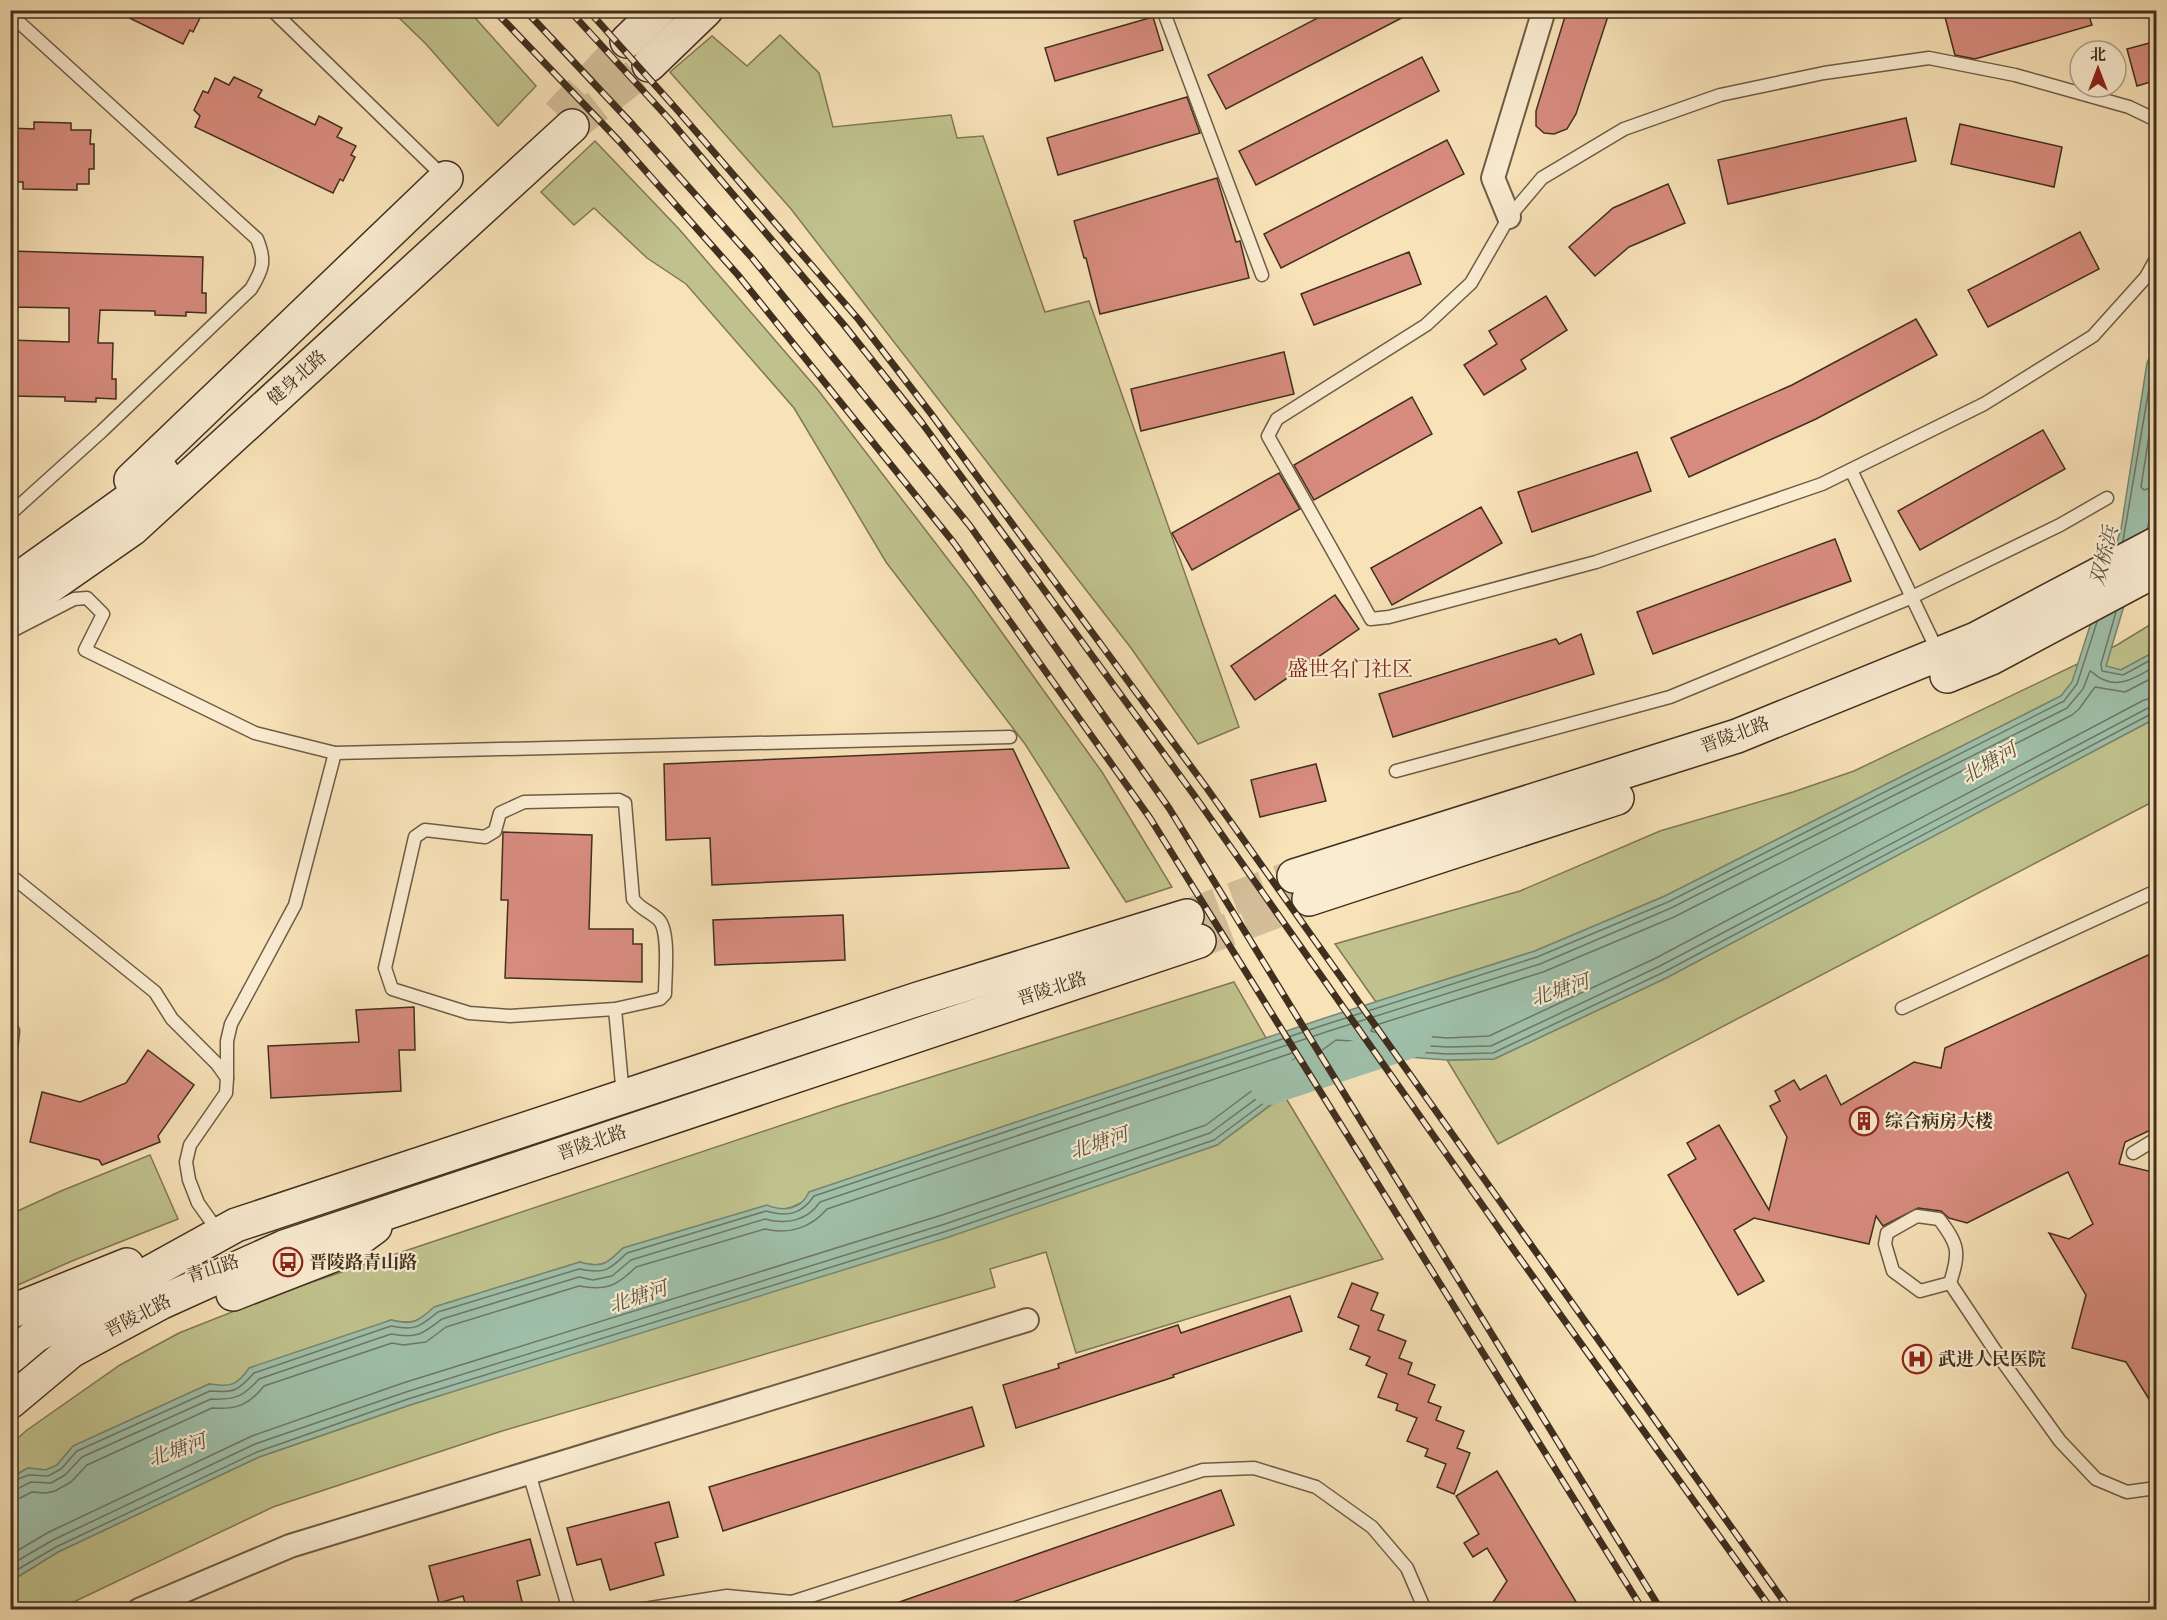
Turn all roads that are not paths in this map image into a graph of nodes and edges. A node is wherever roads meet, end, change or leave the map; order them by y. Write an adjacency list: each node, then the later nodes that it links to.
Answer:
1 (272, 10): 10 (lane)
2 (659, 10): 7 (main road)
3 (706, 10): 8 (main road)
4 (1163, 10): 13 (lane)
5 (1544, 10): 11 (street)
6 (10, 14): 16 (lane)
7 (627, 41)
8 (650, 65)
9 (2157, 120): 11 (lane)
10 (446, 178): 17 (main road)
11 (1509, 217): 14 (lane)
12 (2157, 259): 14 (lane)
13 (1262, 275)
14 (1851, 470): 20 (lane)
15 (2107, 498): 20 (lane)
16 (10, 514)
17 (95, 525): 19 (main road, 健身北路); 21 (main road, 健身北路)
18 (2144, 565): 23 (main road, 晋陵北路); 23 (main road, 晋陵北路)
19 (10, 585)
20 (1910, 598): 23 (lane); 26 (lane)
21 (10, 614)
22 (10, 632): 25 (lane)
23 (1939, 655)
24 (1010, 736): 25 (lane)
25 (335, 753): 33 (lane)
26 (1396, 771)
27 (13, 882): 33 (lane)
28 (2157, 891): 29 (lane)
29 (1902, 1008)
30 (615, 1009): 30 (lane); 34 (lane)
31 (10, 1025): 32 (lane)
32 (10, 1057)
33 (227, 1078): 38 (lane)
34 (623, 1097): 37 (main road, 晋陵北路); 38 (main road, 晋陵北路)
35 (2157, 1139): 36 (lane)
36 (2133, 1153)
37 (404, 1207): 39 (main road, 晋陵北路); 46 (main road)
38 (227, 1228): 41 (main road, 青山路); 43 (main road, 晋陵北路)
39 (284, 1247): 43 (main road, 青山路); 45 (main road, 晋陵北路)
40 (1950, 1283): 40 (lane); 48 (lane)
41 (10, 1312)
42 (1027, 1320): 47 (street)
43 (23, 1342): 44 (main road, 晋陵北路)
44 (10, 1357)
45 (10, 1402)
46 (10, 1425)
47 (529, 1473): 50 (street); 51 (lane)
48 (2157, 1488)
49 (797, 1606): 52 (lane); 53 (lane)
50 (139, 1610)
51 (569, 1610)
52 (638, 1610)
53 (1425, 1610)

